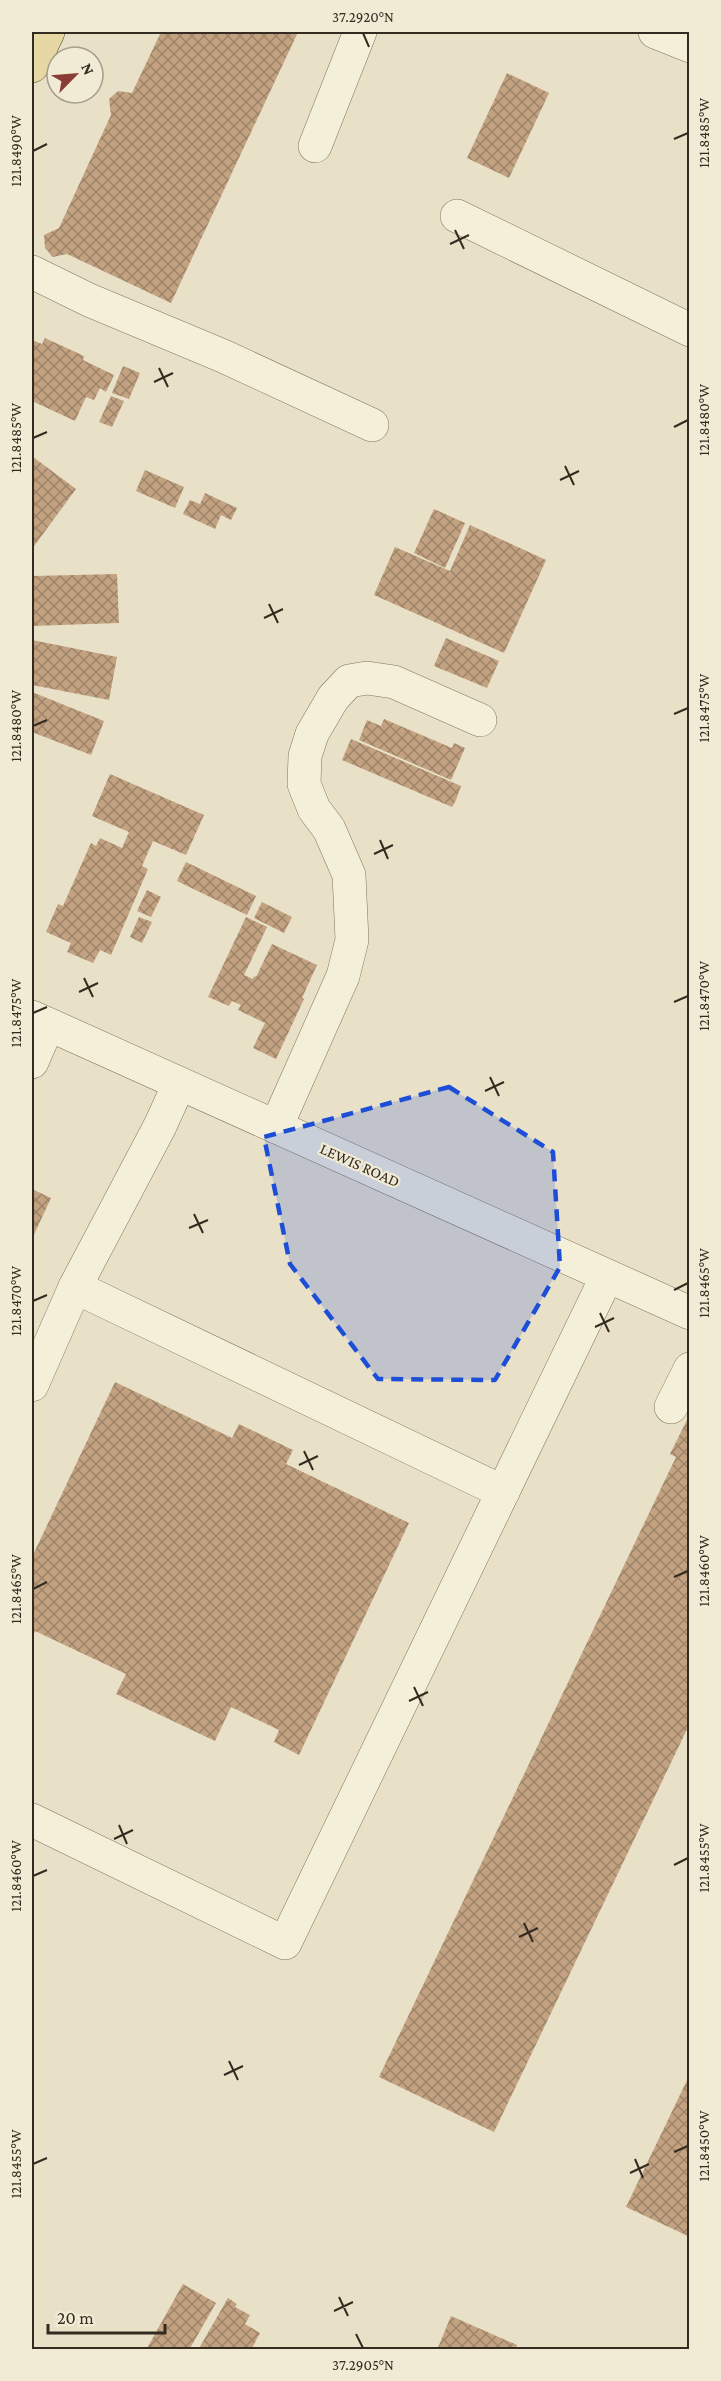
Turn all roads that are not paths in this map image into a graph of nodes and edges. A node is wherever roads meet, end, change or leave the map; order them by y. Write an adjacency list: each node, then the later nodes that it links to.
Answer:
1 (48, 32): 5 (main road)
2 (360, 32): 6 (street)
3 (656, 32): 4 (street)
4 (690, 46)
5 (32, 66)
6 (315, 146)
7 (457, 216): 9 (street)
8 (32, 272): 10 (street)
9 (690, 330)
10 (372, 425)
11 (480, 720): 15 (street)
12 (40, 1021): 13 (street); 14 (street, LEWIS ROAD)
13 (32, 1062)
14 (179, 1084): 15 (street, LEWIS ROAD); 17 (street)
15 (276, 1127): 16 (street, LEWIS ROAD)
16 (607, 1276): 18 (street, LEWIS ROAD); 22 (street)
17 (75, 1287): 20 (street); 22 (street)
18 (690, 1313)
19 (690, 1369): 21 (street)
20 (32, 1385)
21 (671, 1407)
22 (503, 1492): 23 (street)
23 (32, 1820)

